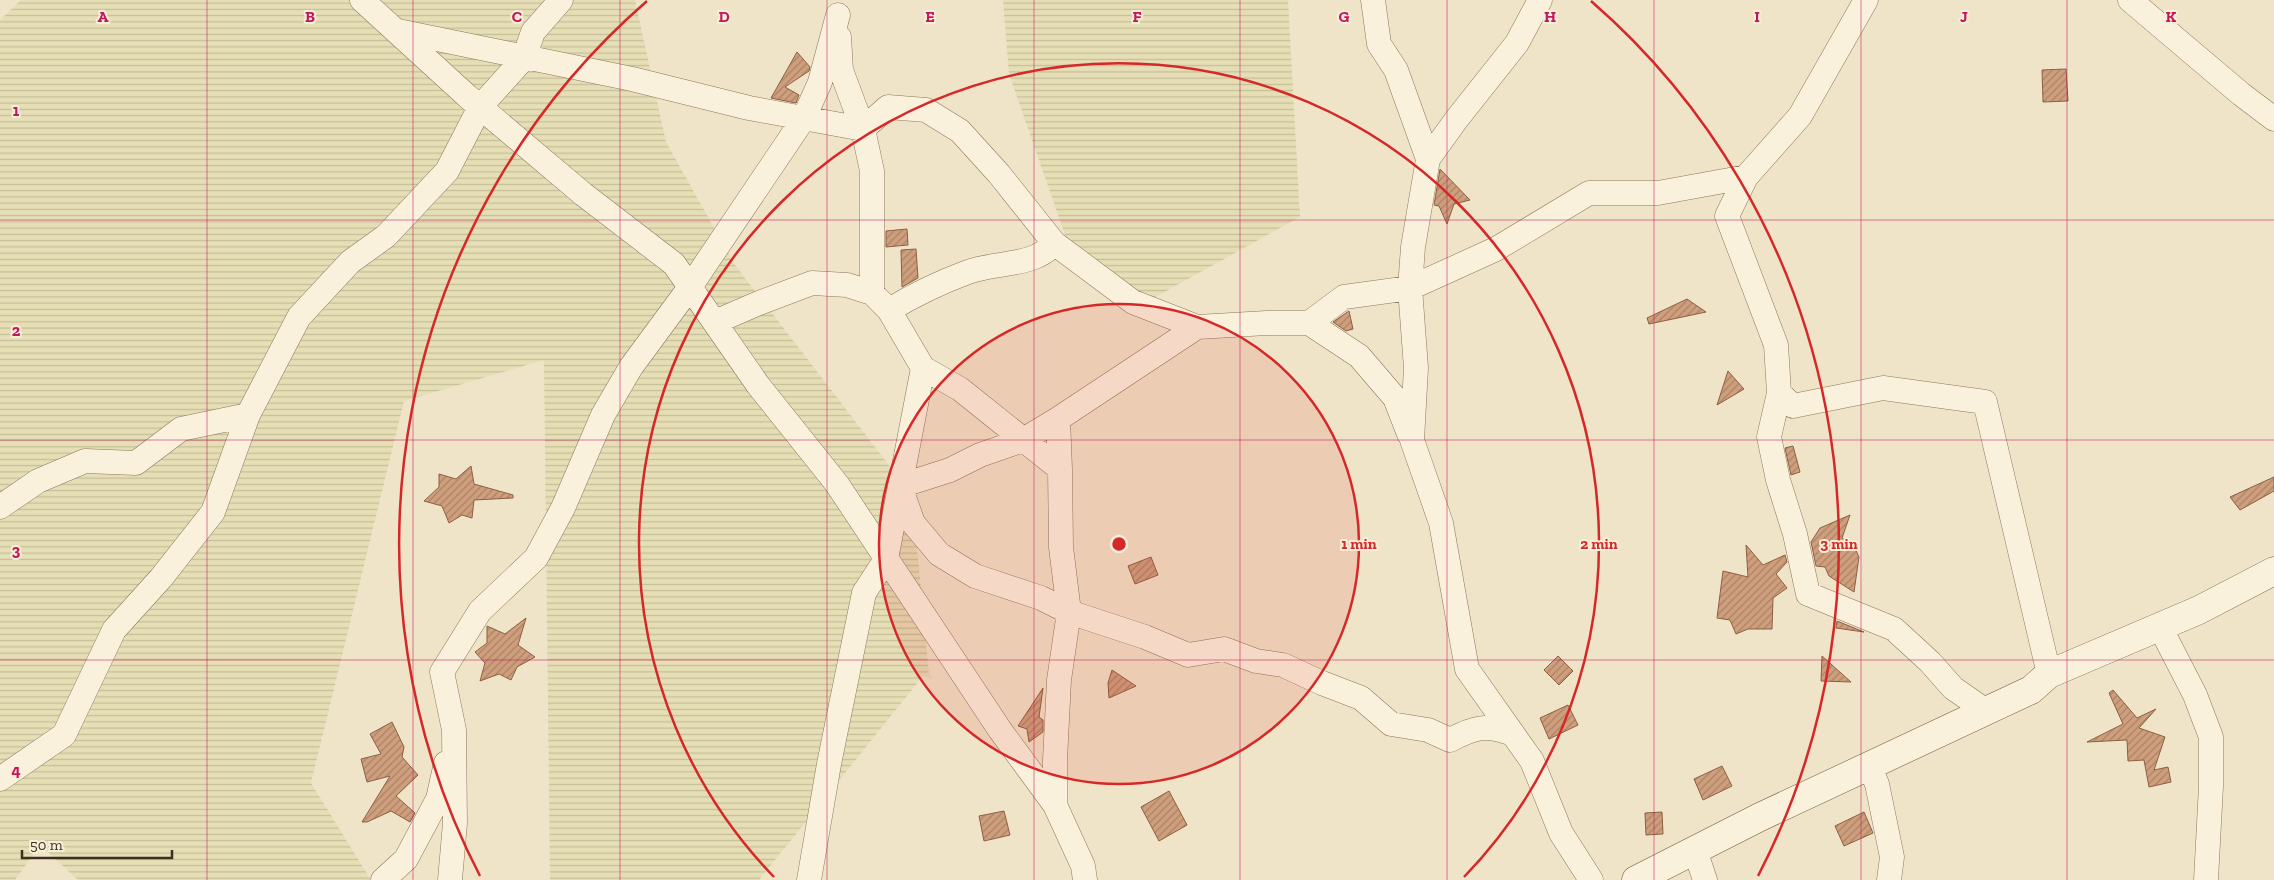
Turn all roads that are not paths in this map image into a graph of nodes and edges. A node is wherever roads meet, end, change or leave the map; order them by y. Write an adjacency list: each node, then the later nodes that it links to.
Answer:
1 (362, 0): 8 (street)
2 (561, 0): 9 (street)
3 (1373, 0): 14 (street)
4 (1540, 0): 14 (street)
5 (1866, 0): 15 (street)
6 (2130, 0): 12 (street)
7 (838, 7): 11 (street); 13 (street)
8 (398, 31): 9 (street); 10 (street)
9 (524, 58): 10 (street); 11 (street)
10 (480, 107): 17 (street); 26 (street)
11 (804, 118): 13 (street); 17 (street)
12 (2274, 119)
13 (863, 129): 16 (street); 19 (street)
14 (1428, 159): 18 (street)
15 (1746, 177): 18 (street); 25 (street)
16 (1054, 243): 20 (street); 23 (street)
17 (690, 286): 21 (street); 39 (street)
18 (1410, 288): 22 (street); 29 (street)
19 (872, 293): 20 (street); 21 (street)
20 (889, 310): 24 (street)
21 (715, 322): 33 (street)
22 (1309, 323): 23 (street); 29 (street)
23 (1198, 327): 27 (street)
24 (923, 368): 28 (street); 31 (street)
25 (1779, 393): 37 (street); 38 (street)
26 (248, 415): 32 (street); 42 (street)
27 (1058, 419): 28 (street); 30 (street)
28 (1023, 440): 30 (street); 31 (street)
29 (1412, 440): 40 (street)
30 (1060, 469): 35 (street)
31 (900, 486): 33 (street); 35 (street)
32 (0, 507)
33 (886, 559): 43 (street); 47 (street)
34 (2274, 571): 36 (main road)
35 (1069, 612): 40 (street); 43 (street)
36 (2160, 628): 37 (main road); 53 (street)
37 (2049, 674): 38 (main road)
38 (1986, 711): 41 (main road)
39 (454, 730): 45 (street); 46 (street)
40 (1513, 734): 49 (street)
41 (1869, 766): 44 (main road); 52 (street)
42 (0, 779)
43 (1055, 805): 48 (street)
44 (1695, 850): 50 (main road); 51 (street)
45 (383, 880)
46 (450, 880)
47 (810, 880)
48 (1085, 880)
49 (1590, 880)
50 (1636, 880)
51 (1706, 880)
52 (1889, 880)
53 (2206, 880)

